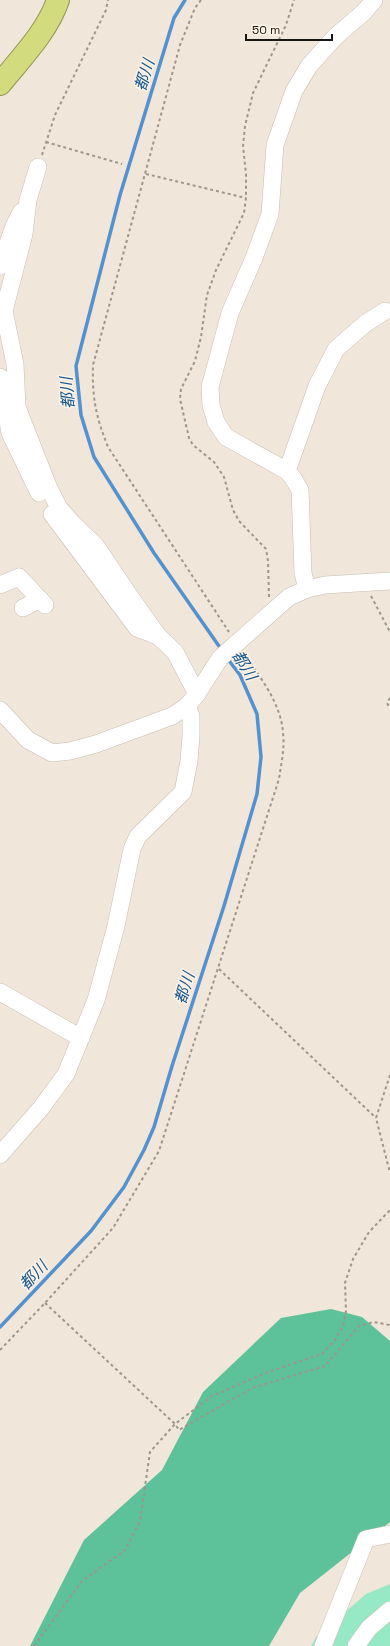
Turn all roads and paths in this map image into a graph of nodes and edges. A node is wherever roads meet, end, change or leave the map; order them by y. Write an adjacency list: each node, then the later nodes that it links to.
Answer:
1 (58, 0): 5 (highway)
2 (108, 0): 6 (path)
3 (201, 0): 9 (path)
4 (374, 0): 15 (street)
5 (0, 84)
6 (46, 142): 7 (path); 8 (path)
7 (122, 164)
8 (38, 167): 11 (street)
9 (146, 174): 10 (path); 23 (path)
10 (246, 198)
11 (28, 200): 12 (street); 22 (street)
12 (0, 266)
13 (385, 311): 15 (street)
14 (0, 377): 22 (street)
15 (287, 471): 19 (street)
16 (390, 581): 17 (street)
17 (364, 583): 19 (street); 21 (path)
18 (0, 585): 20 (street)
19 (307, 589): 23 (street)
20 (23, 608)
21 (390, 632)
22 (158, 636): 25 (street)
23 (237, 643): 25 (street); 28 (path)
24 (390, 698): 26 (path)
25 (192, 700): 27 (street); 30 (street)
26 (390, 708)
27 (0, 710)
28 (218, 968): 32 (path); 36 (path)
29 (0, 992): 30 (street)
30 (81, 1038): 33 (street)
31 (390, 1075): 32 (path)
32 (376, 1118): 34 (path)
33 (0, 1155)
34 (390, 1173)
35 (390, 1210): 39 (path)
36 (45, 1304): 38 (path); 39 (path)
37 (390, 1325): 39 (path)
38 (0, 1350)
39 (175, 1424): 43 (path)
40 (390, 1534): 44 (street)
41 (390, 1610): 42 (street)
42 (360, 1645)
43 (34, 1646)
44 (323, 1646)

